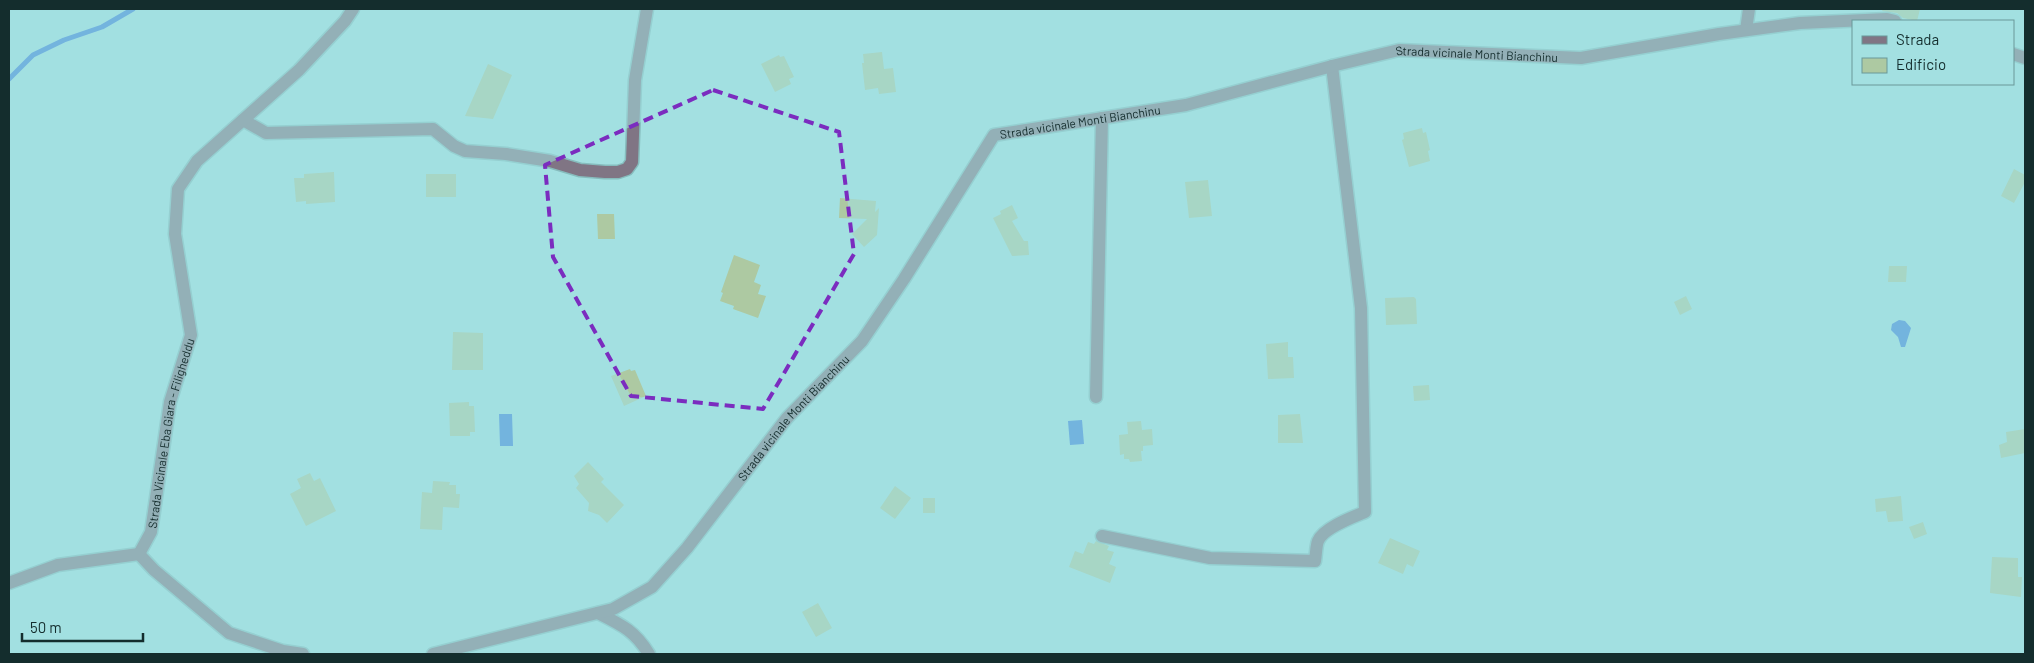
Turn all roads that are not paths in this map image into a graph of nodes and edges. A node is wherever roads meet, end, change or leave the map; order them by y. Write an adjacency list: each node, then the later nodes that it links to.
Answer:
1 (354, 9): 10 (street, Strada Vicinale Eba Giara - Filigheddu)
2 (647, 9): 10 (street)
3 (1748, 9): 7 (street)
4 (1865, 20): 5 (street, Strada vicinale Monti Bianchinu)
5 (1892, 20)
6 (1852, 21): 7 (street, Strada vicinale Monti Bianchinu)
7 (1746, 30): 8 (street, Strada vicinale Monti Bianchinu)
8 (1332, 66): 9 (street, Strada vicinale Monti Bianchinu); 12 (street)
9 (1102, 118): 11 (street); 15 (street, Strada vicinale Monti Bianchinu)
10 (243, 120): 13 (street, Strada Vicinale Eba Giara - Filigheddu)
11 (1096, 397)
12 (1102, 536)
13 (139, 554): 14 (street); 16 (street)
14 (9, 583)
15 (598, 613): 17 (street, Strada vicinale Monti Bianchinu); 18 (street)
16 (303, 654)
17 (433, 654)
18 (649, 654)

